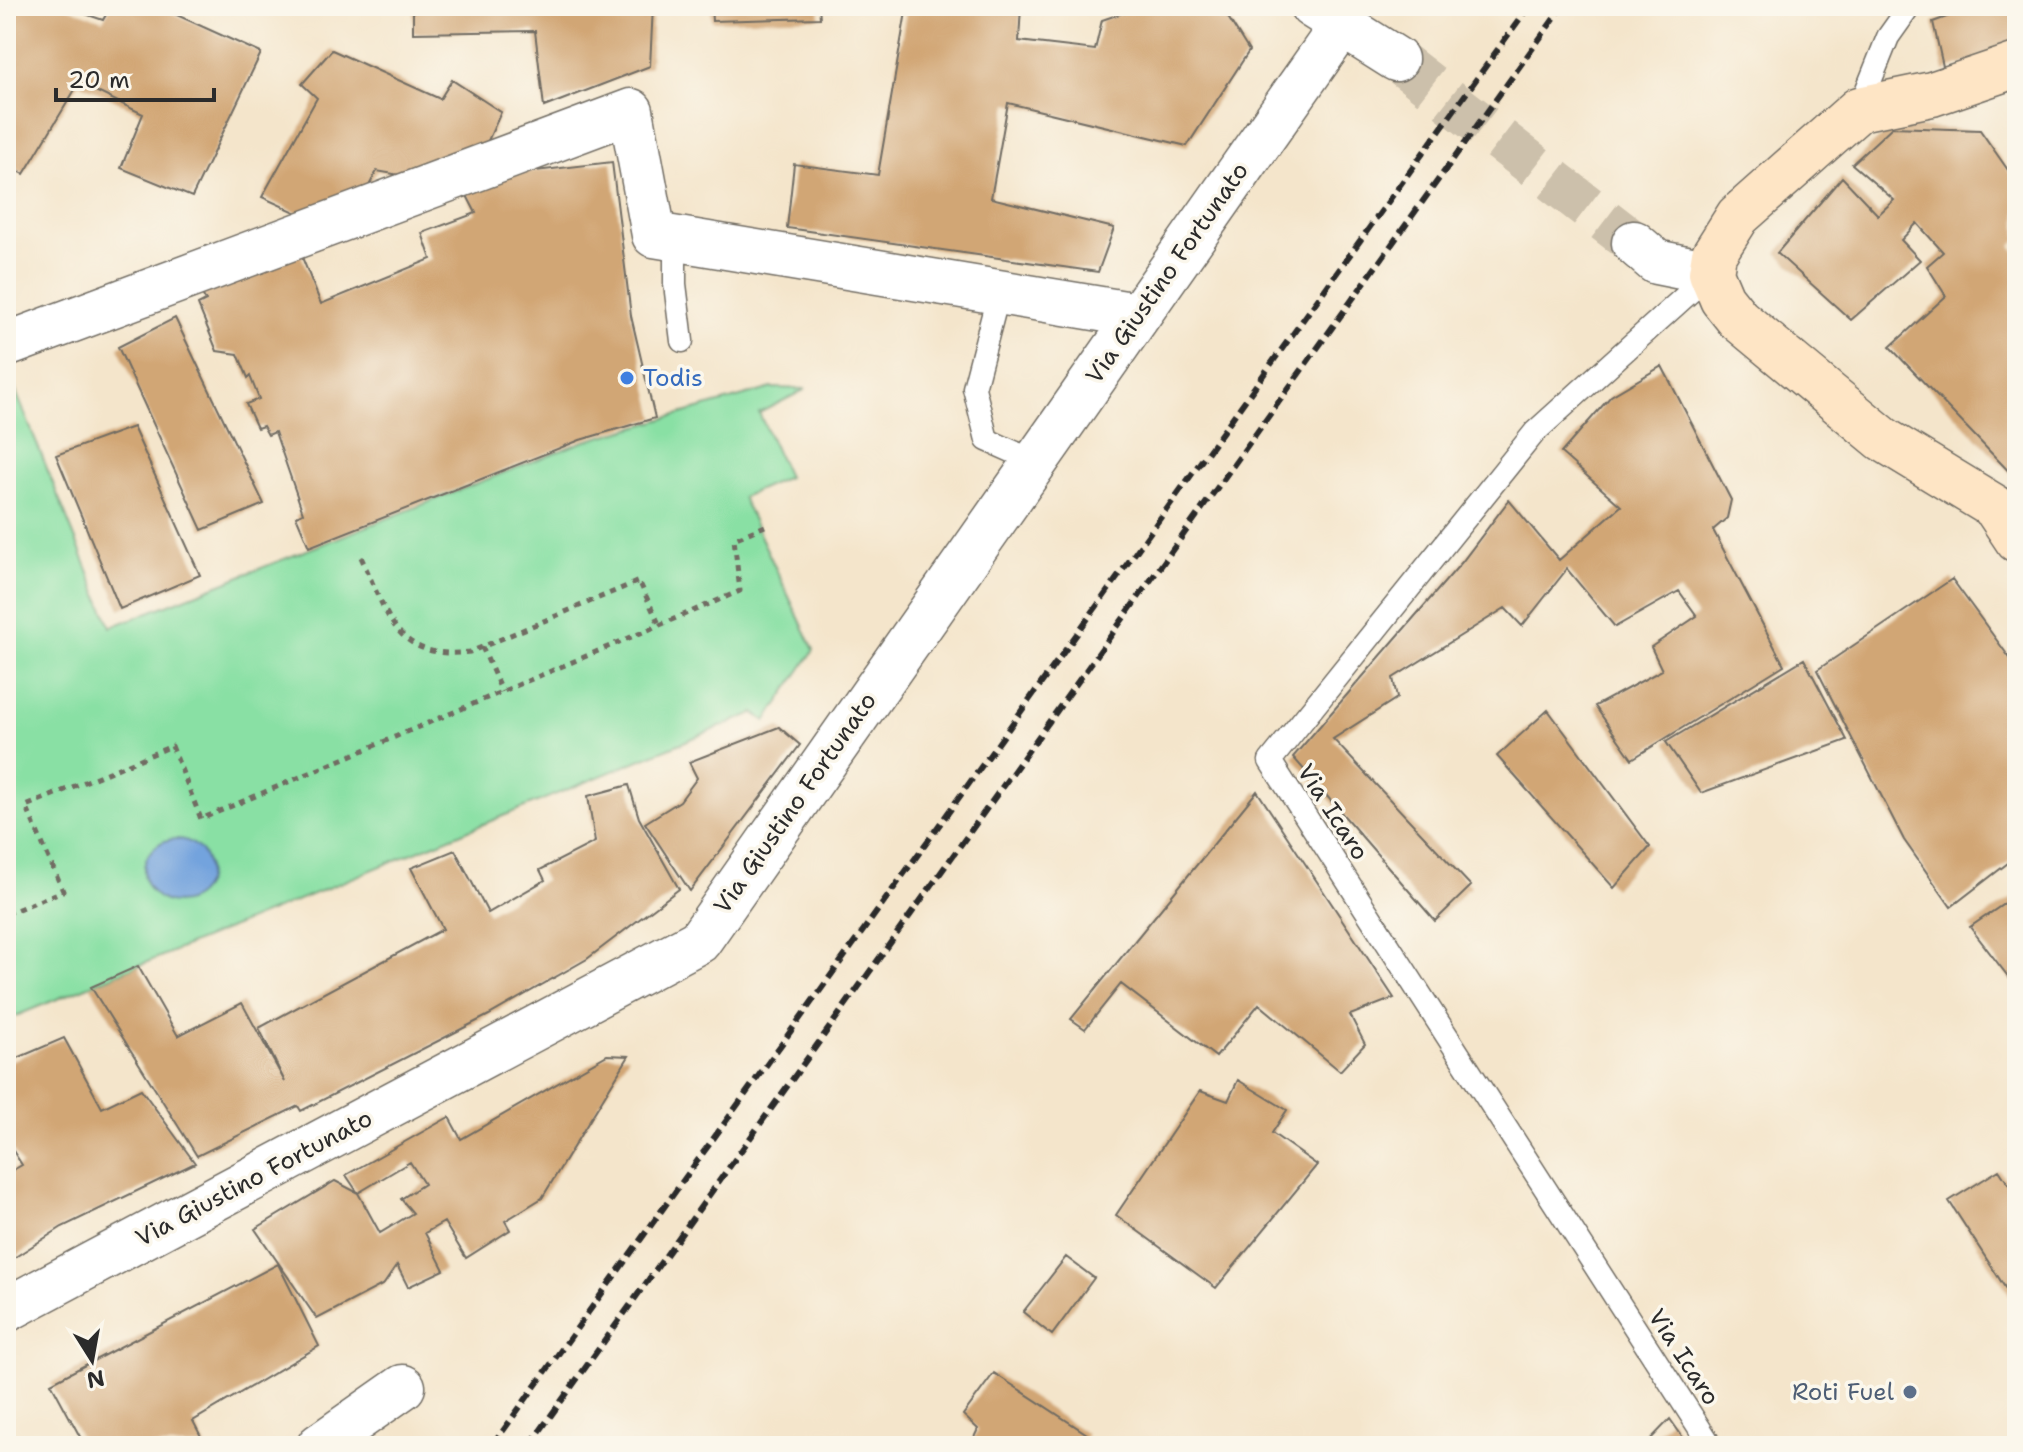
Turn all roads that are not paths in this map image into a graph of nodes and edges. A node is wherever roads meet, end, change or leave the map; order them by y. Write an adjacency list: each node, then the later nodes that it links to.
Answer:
1 (1910, 6): 5 (lane)
2 (1334, 12): 3 (street); 10 (street, Via Giustino Fortunato)
3 (1396, 59)
4 (2017, 65): 5 (street)
5 (1859, 109): 8 (street)
6 (675, 238): 9 (street); 11 (lane); 12 (street)
7 (1634, 243): 8 (street)
8 (1711, 273): 14 (street); 18 (lane, Via Icaro)
9 (999, 292): 10 (street); 13 (lane)
10 (1137, 315): 13 (street, Via Giustino Fortunato)
11 (682, 341)
12 (6, 345)
13 (1034, 461): 15 (street, Via Giustino Fortunato)
14 (2017, 540)
15 (6, 1310)
16 (403, 1387): 17 (street)
17 (319, 1446)
18 (1711, 1446)

